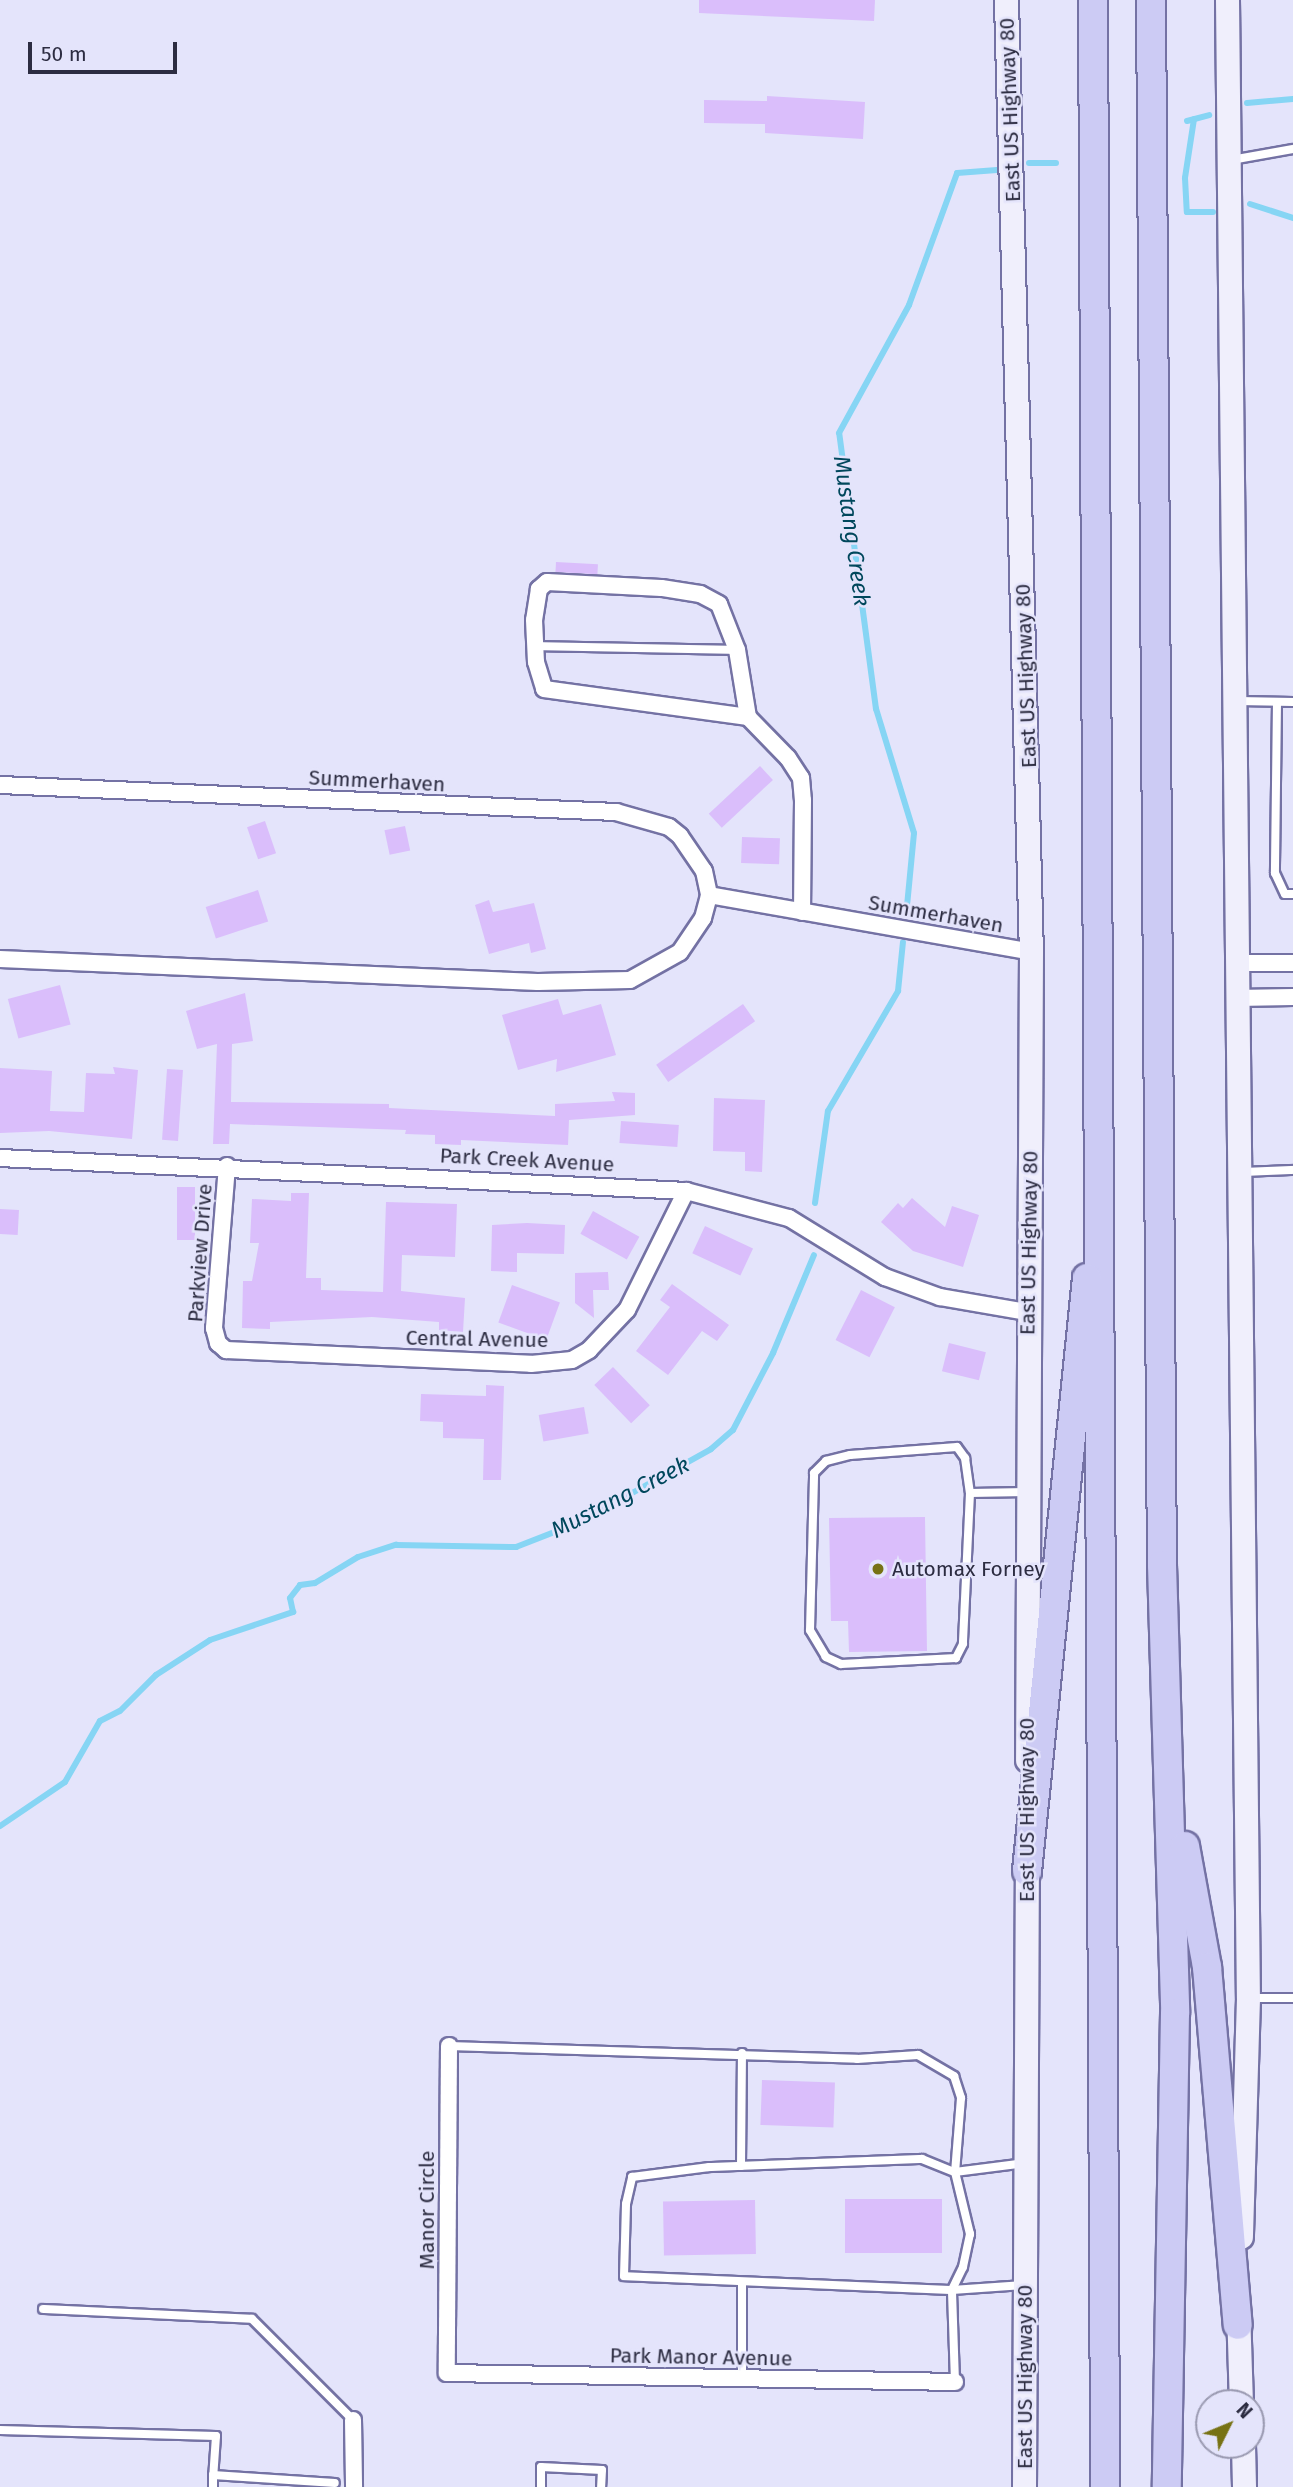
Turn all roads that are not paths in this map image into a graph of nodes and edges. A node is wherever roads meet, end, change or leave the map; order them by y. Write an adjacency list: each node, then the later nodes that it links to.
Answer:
1 (1006, 0): 17 (main road, East US Highway 80)
2 (1093, 0): 28 (highway)
3 (1151, 0): 33 (highway)
4 (1227, 0): 6 (main road)
5 (1293, 149): 6 (lane)
6 (1228, 161): 9 (main road)
7 (535, 646): 8 (lane); 8 (street); 12 (street)
8 (737, 650): 12 (street)
9 (1235, 701): 10 (lane); 20 (main road)
10 (1277, 702): 11 (lane); 14 (lane)
11 (1293, 702)
12 (748, 717): 16 (street)
13 (0, 785): 15 (street, Summerhaven)
14 (1293, 894)
15 (709, 895): 16 (street, Summerhaven); 18 (street)
16 (802, 912): 17 (street, Summerhaven)
17 (1031, 952): 29 (main road, East US Highway 80)
18 (0, 959)
19 (1293, 963): 20 (street)
20 (1236, 964): 22 (main road)
21 (1293, 997): 22 (street)
22 (1236, 998): 26 (main road)
23 (0, 1158): 24 (street, Park Creek Avenue)
24 (227, 1166): 27 (street, Park Creek Avenue); 30 (street, Parkview Drive)
25 (1293, 1170): 26 (lane)
26 (1238, 1172): 35 (main road)
27 (686, 1191): 29 (street, Park Creek Avenue); 30 (street, Central Avenue)
28 (1099, 1227): 34 (highway); 61 (highway)
29 (1027, 1312): 31 (main road, East US Highway 80)
30 (218, 1343)
31 (1027, 1492): 32 (lane); 34 (main road, East US Highway 80)
32 (970, 1493): 32 (lane)
33 (1168, 1750): 46 (highway); 62 (highway)
34 (1027, 1871): 39 (main road, East US Highway 80)
35 (1248, 1998): 36 (lane); 46 (main road)
36 (1293, 1998)
37 (449, 2046): 38 (lane); 47 (street, Manor Circle)
38 (742, 2053): 40 (lane); 41 (lane)
39 (1028, 2163): 41 (lane); 43 (main road, East US Highway 80)
40 (740, 2166): 41 (lane); 42 (lane)
41 (955, 2172): 44 (lane)
42 (742, 2284): 44 (lane); 48 (lane)
43 (1026, 2285): 44 (lane); 60 (main road, East US Highway 80)
44 (952, 2290): 49 (lane)
45 (43, 2309): 51 (lane)
46 (1238, 2325): 50 (main road)
47 (447, 2373): 48 (street, Park Manor Avenue)
48 (742, 2378): 49 (street, Park Manor Avenue)
49 (955, 2382)
50 (1240, 2389)
51 (354, 2420): 57 (street)
52 (0, 2430): 54 (lane)
53 (1243, 2459): 63 (main road)
54 (214, 2475): 55 (lane); 56 (lane)
55 (335, 2483)
56 (213, 2487)
57 (354, 2487)
58 (541, 2487): 59 (lane)
59 (601, 2487)
60 (1024, 2487)
61 (1105, 2487)
62 (1167, 2487)
63 (1244, 2487)

